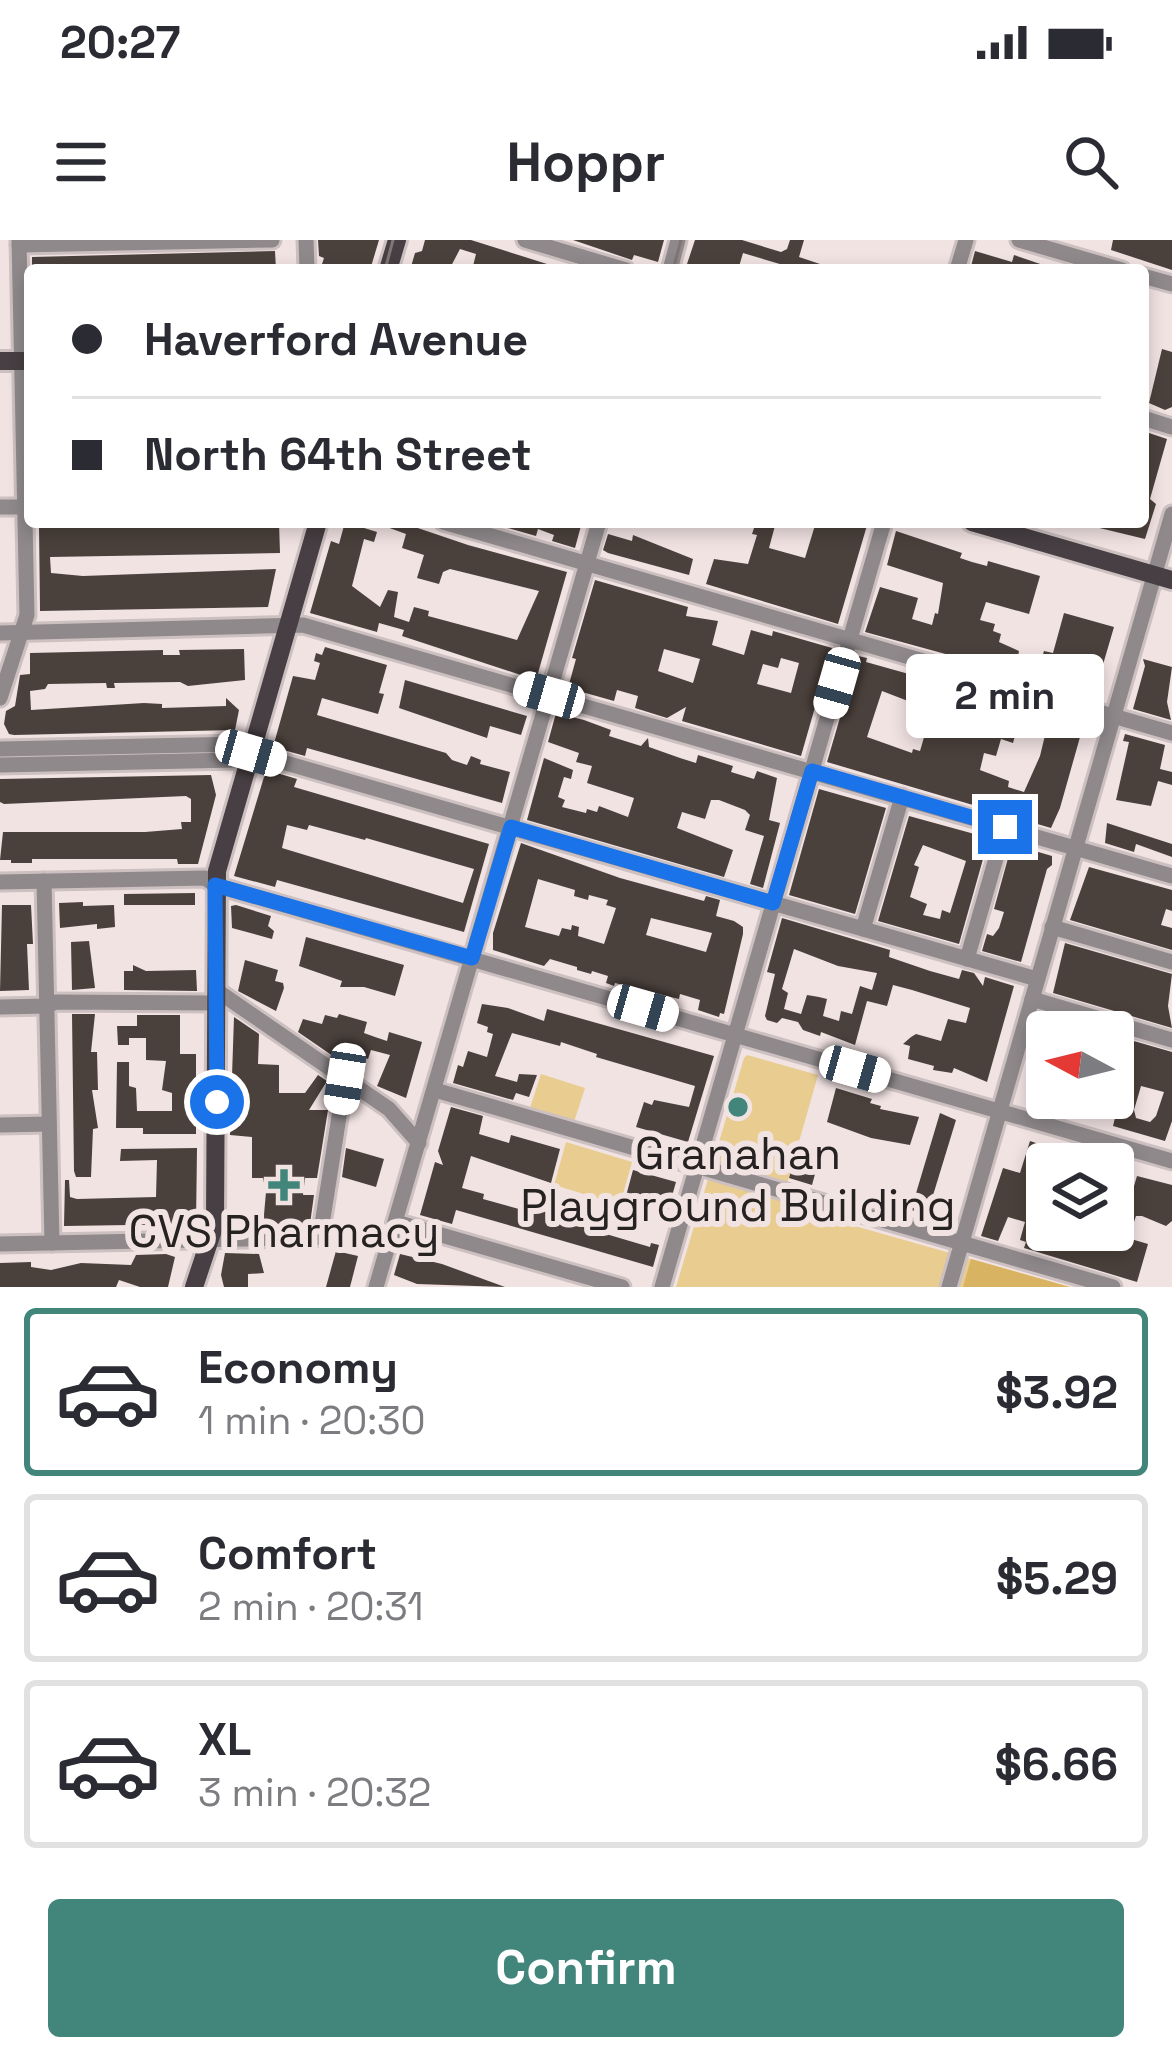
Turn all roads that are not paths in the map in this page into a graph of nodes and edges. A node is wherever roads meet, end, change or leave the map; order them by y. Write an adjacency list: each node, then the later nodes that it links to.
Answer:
1 (272, 240): 4 (street)
2 (1019, 240): 6 (street)
3 (530, 241): 5 (street)
4 (19, 243): 7 (street)
5 (606, 264)
6 (1101, 264)
7 (24, 327)
8 (1172, 514): 16 (street)
9 (27, 528): 18 (street)
10 (316, 528): 17 (main road)
11 (464, 528): 15 (street)
12 (596, 528): 15 (street)
13 (882, 528): 20 (street)
14 (993, 528): 16 (main road)
15 (587, 563): 20 (street); 21 (street)
16 (1163, 577): 23 (street)
17 (288, 626): 18 (street); 21 (street); 26 (main road)
18 (21, 632): 19 (street); 22 (street)
19 (0, 633)
20 (850, 640): 23 (street); 29 (street)
21 (549, 695): 29 (street); 31 (street)
22 (0, 698)
23 (1114, 716): 24 (street); 33 (street)
24 (1172, 733)
25 (0, 748): 27 (street)
26 (251, 753): 27 (street); 31 (street); 37 (main road)
27 (110, 754): 28 (street)
28 (0, 765)
29 (812, 771): 30 (street); 38 (street)
30 (902, 797): 32 (street); 40 (street)
31 (511, 827): 38 (street); 41 (street)
32 (1005, 827): 33 (street); 42 (street)
33 (1076, 848): 34 (street); 39 (street)
34 (1172, 876)
35 (44, 881): 36 (street); 37 (street); 47 (street)
36 (0, 882)
37 (215, 885): 41 (street); 45 (main road)
38 (773, 903): 40 (street); 49 (street)
39 (1052, 927): 43 (street); 44 (street)
40 (863, 929): 42 (street)
41 (472, 958): 49 (street); 52 (street)
42 (967, 959): 44 (street)
43 (1172, 962)
44 (1037, 979): 46 (street)
45 (216, 997): 47 (street); 51 (street); 61 (main road)
46 (1032, 999): 50 (street); 53 (street)
47 (47, 1006): 48 (street); 55 (street)
48 (0, 1007)
49 (736, 1035): 53 (street); 58 (street)
50 (1172, 1040)
51 (345, 1079): 56 (street); 60 (street)
52 (434, 1090): 56 (street); 58 (street)
53 (999, 1112): 57 (street); 63 (street)
54 (0, 1124): 55 (street)
55 (50, 1124): 62 (street)
56 (419, 1143): 59 (street)
57 (1172, 1161)
58 (697, 1166): 63 (street); 68 (street)
59 (394, 1229): 60 (street); 66 (street); 67 (street)
60 (320, 1237): 61 (street)
61 (211, 1239): 62 (street); 65 (main road)
62 (52, 1243): 64 (street)
63 (961, 1243): 69 (street); 70 (street)
64 (0, 1244)
65 (194, 1287)
66 (376, 1287)
67 (622, 1287)
68 (662, 1287)
69 (949, 1287)
70 (1114, 1287)

